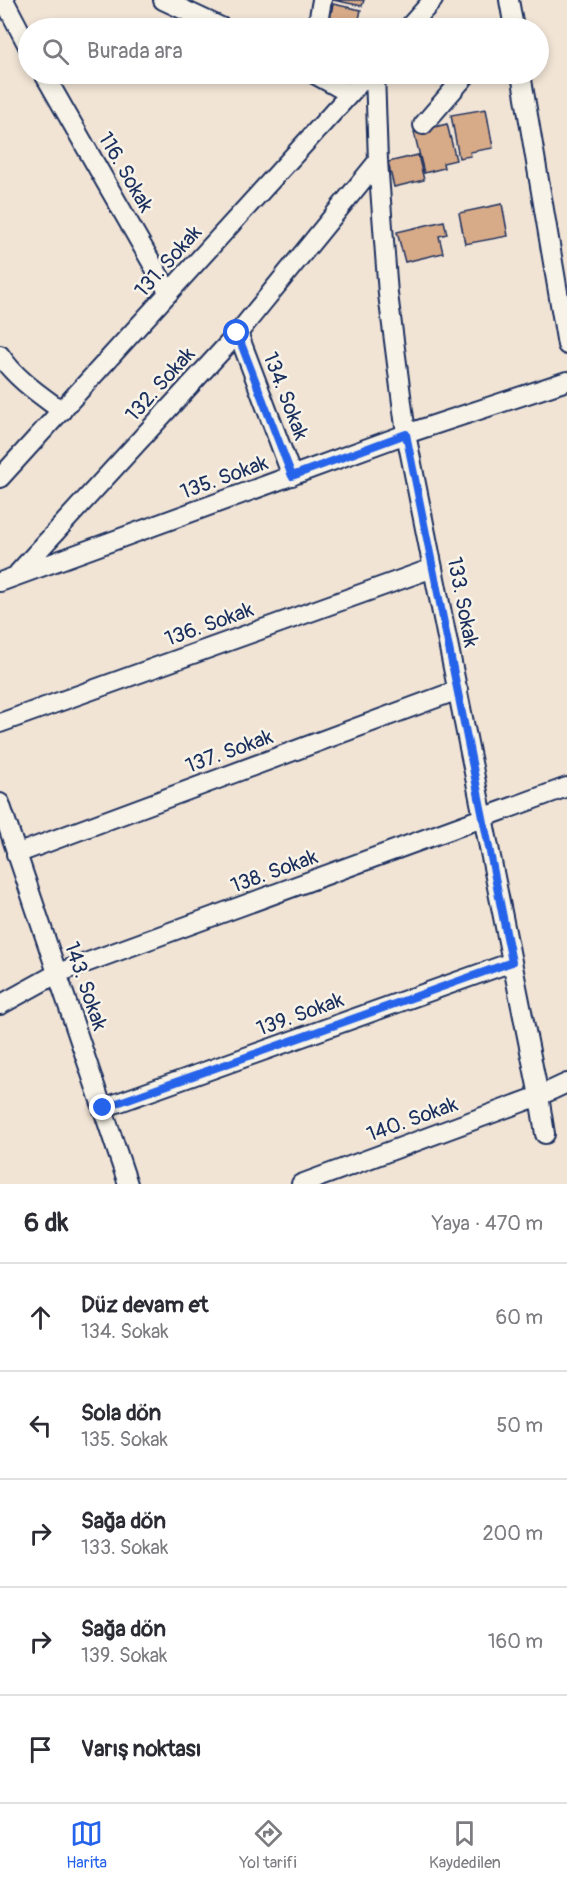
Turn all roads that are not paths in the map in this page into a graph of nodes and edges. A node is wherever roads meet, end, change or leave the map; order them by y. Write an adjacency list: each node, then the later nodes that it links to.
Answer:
1 (4, 0): 12 (street)
2 (163, 0): 7 (street)
3 (199, 0): 8 (street)
4 (322, 0): 9 (street)
5 (433, 0): 10 (street)
6 (509, 0): 11 (street)
7 (202, 18)
8 (205, 18)
9 (319, 18)
10 (417, 18)
11 (510, 18)
12 (18, 27)
13 (50, 84): 22 (street, 116. Sokak)
14 (332, 84): 19 (street)
15 (359, 84): 19 (street, 131. Sokak)
16 (375, 84): 21 (street, 133. Sokak)
17 (458, 84): 20 (street)
18 (523, 84): 24 (street)
19 (350, 94): 22 (street, 131. Sokak)
20 (423, 125)
21 (378, 161): 23 (street, 132. Sokak); 28 (street, 133. Sokak)
22 (169, 293): 27 (street, 131. Sokak)
23 (237, 333): 29 (street, 134. Sokak); 32 (street, 132. Sokak)
24 (567, 345)
25 (0, 355): 27 (street)
26 (567, 381): 28 (street, 135. Sokak)
27 (62, 411): 30 (street, 131. Sokak)
28 (406, 434): 29 (street, 135. Sokak); 31 (street, 133. Sokak)
29 (292, 476): 32 (street, 135. Sokak)
30 (0, 478)
31 (433, 568): 33 (street, 133. Sokak); 34 (street, 136. Sokak)
32 (8, 579)
33 (458, 690): 37 (street, 133. Sokak); 38 (street, 137. Sokak)
34 (0, 723)
35 (567, 787): 37 (street, 138. Sokak)
36 (0, 803): 38 (street, 143. Sokak)
37 (483, 818): 39 (street, 133. Sokak); 40 (street, 138. Sokak)
38 (16, 854): 40 (street, 143. Sokak)
39 (512, 962): 43 (street, 133. Sokak); 44 (street, 139. Sokak)
40 (58, 973): 41 (street, 138. Sokak); 44 (street, 143. Sokak)
41 (0, 1005)
42 (567, 1083): 43 (street, 140. Sokak)
43 (539, 1096): 45 (street, 133. Sokak); 47 (street, 140. Sokak)
44 (103, 1108): 46 (street, 143. Sokak)
45 (545, 1134)
46 (128, 1184)
47 (301, 1184)

